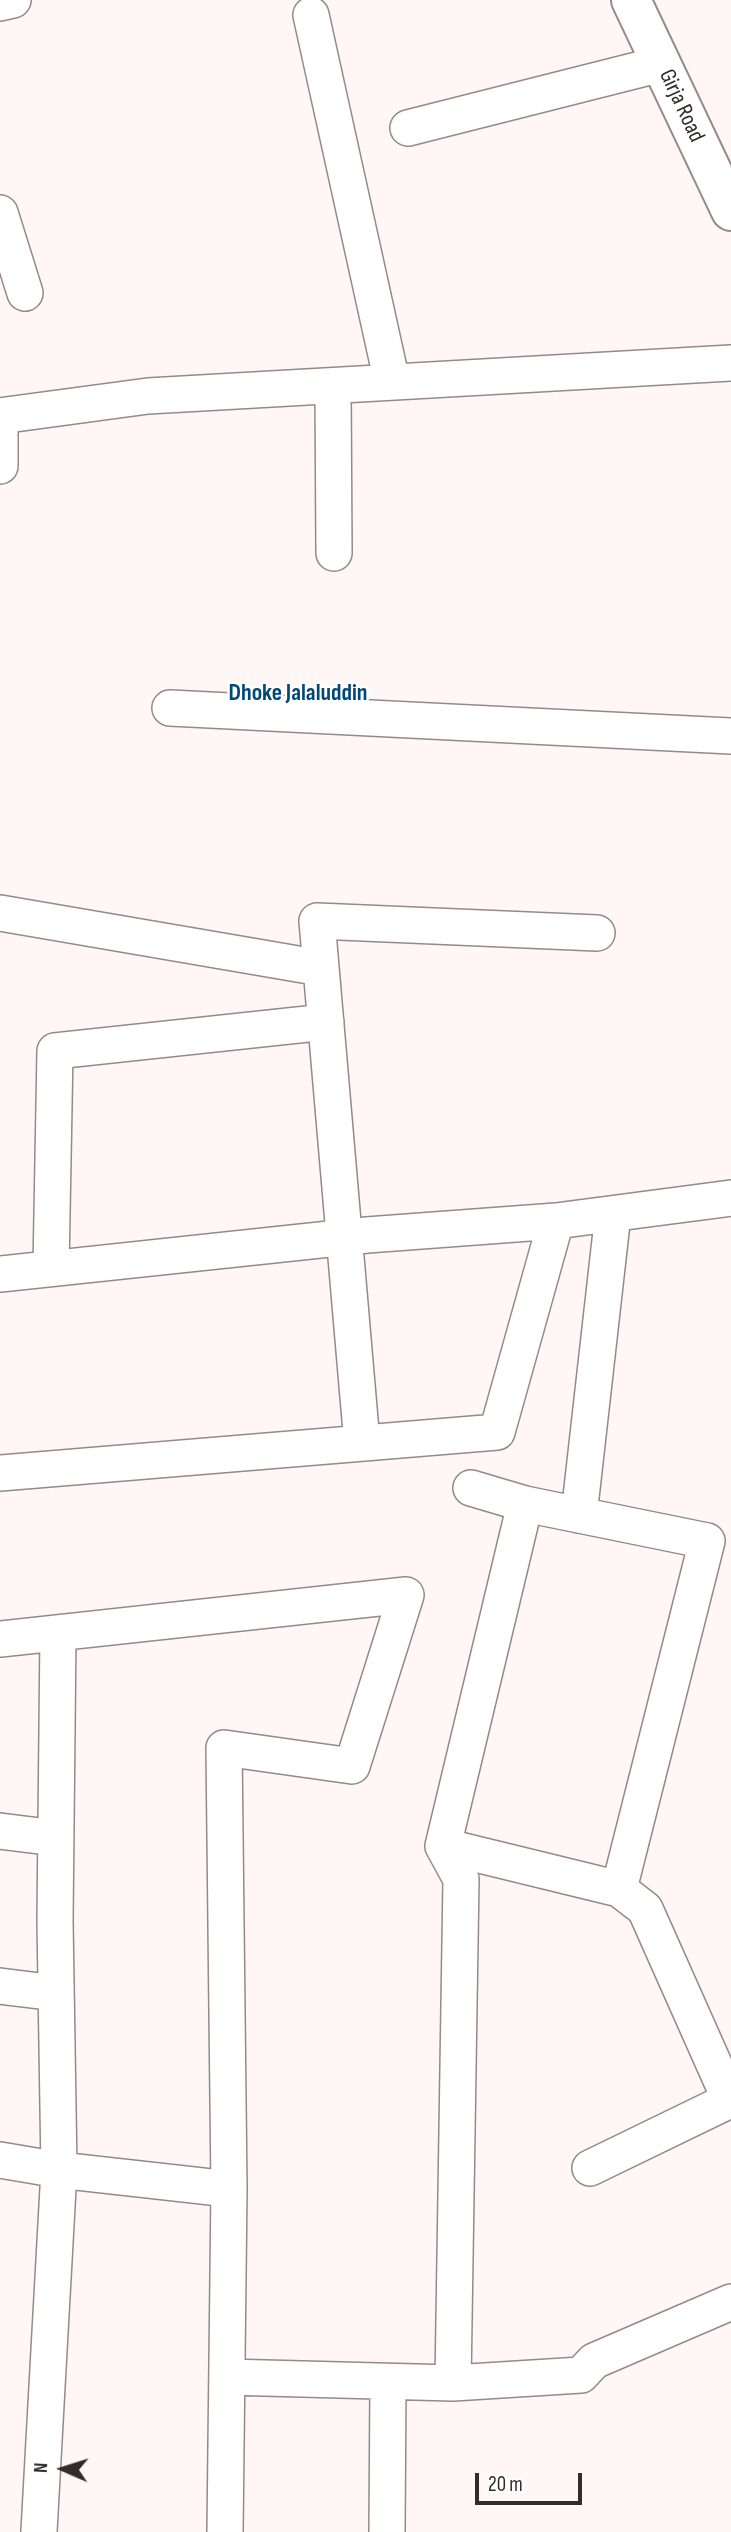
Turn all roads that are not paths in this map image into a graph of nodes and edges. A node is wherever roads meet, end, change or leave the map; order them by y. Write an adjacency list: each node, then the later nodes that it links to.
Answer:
1 (13, 0): 3 (street)
2 (639, 2): 5 (main road, Girja Road)
3 (0, 3)
4 (311, 15): 11 (street)
5 (661, 64): 6 (street); 7 (main road, Girja Road)
6 (408, 128)
7 (731, 211)
8 (0, 213): 9 (street)
9 (25, 293)
10 (731, 363): 11 (street)
11 (392, 382): 12 (street)
12 (333, 386): 13 (street); 15 (street)
13 (0, 416): 14 (street)
14 (0, 467)
15 (334, 553)
16 (170, 708): 17 (street)
17 (731, 736)
18 (0, 913): 20 (street)
19 (597, 933): 20 (street)
20 (321, 968): 21 (street)
21 (326, 1022): 25 (street); 26 (street)
22 (731, 1198): 23 (street)
23 (612, 1214): 24 (street); 32 (street)
24 (556, 1221): 25 (street); 28 (street)
25 (344, 1238): 26 (street); 28 (street)
26 (51, 1268): 27 (street)
27 (0, 1274)
28 (362, 1443): 29 (street)
29 (0, 1473)
30 (471, 1488): 31 (street)
31 (525, 1504): 32 (street); 38 (street)
32 (579, 1515): 33 (street)
33 (719, 1544): 39 (street)
34 (58, 1633): 35 (street); 37 (street); 46 (street)
35 (0, 1639)
36 (0, 1831): 37 (street)
37 (56, 1838): 41 (street)
38 (443, 1846): 39 (street); 50 (street)
39 (619, 1889): 42 (street)
40 (0, 1986): 41 (street)
41 (56, 1993): 45 (street)
42 (731, 2100): 44 (street)
43 (0, 2160): 45 (street)
44 (590, 2168)
45 (60, 2170): 46 (street); 51 (street)
46 (229, 2189): 48 (street)
47 (731, 2302): 50 (street)
48 (227, 2377): 49 (street); 52 (street)
49 (388, 2382): 50 (street); 53 (street)
50 (453, 2384)
51 (39, 2531)
52 (225, 2532)
53 (387, 2532)

